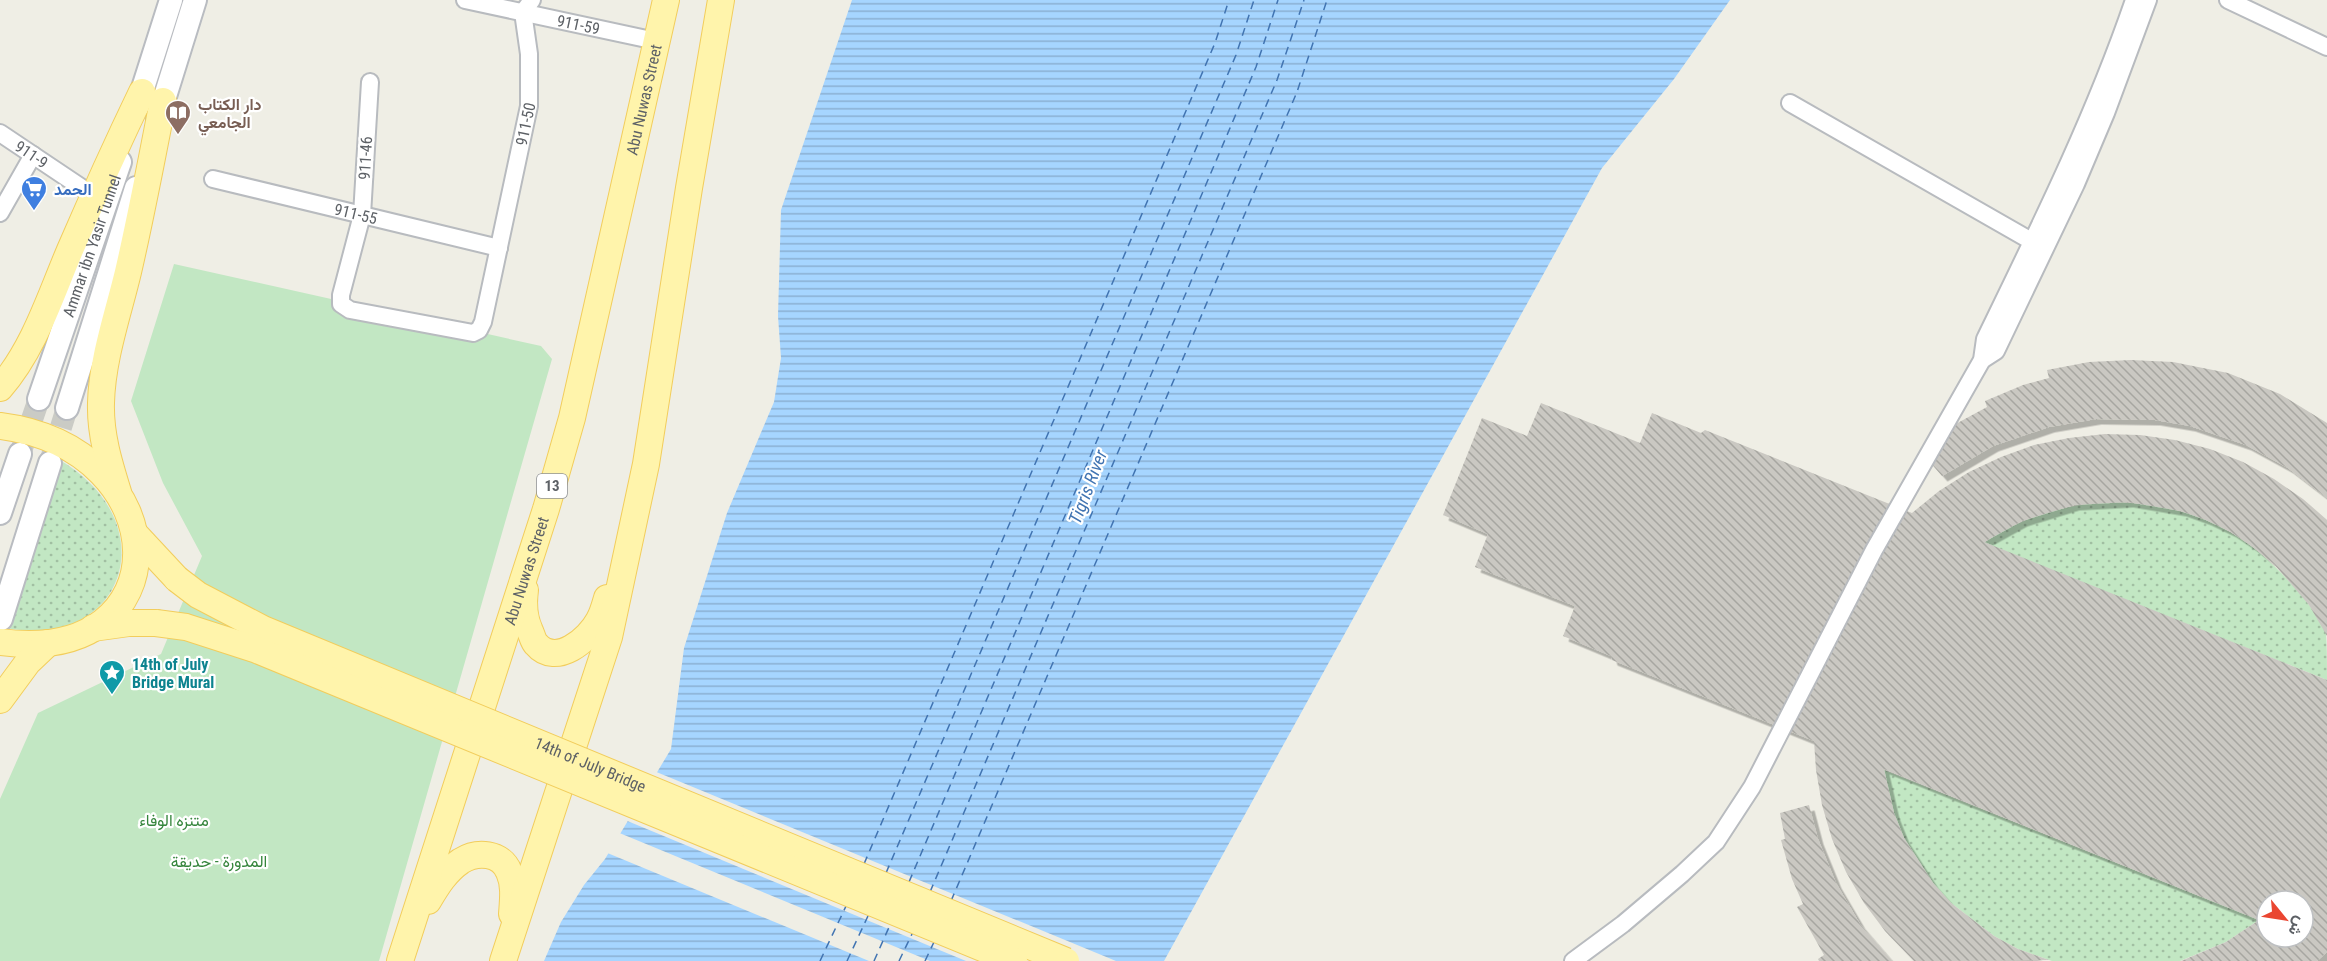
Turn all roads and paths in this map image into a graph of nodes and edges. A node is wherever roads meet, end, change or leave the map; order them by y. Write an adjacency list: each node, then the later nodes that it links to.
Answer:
1 (195, 0): 13 (main road)
2 (465, 0): 9 (street, 911-59)
3 (666, 0): 10 (main road, Abu Nuwas Street / 13)
4 (721, 0): 30 (main road)
5 (2134, 0): 21 (street)
6 (2148, 0): 21 (street)
7 (2228, 0): 11 (street)
8 (168, 2): 13 (main road)
9 (527, 6): 10 (street, 911-59); 22 (street, 911-50)
10 (656, 41): 32 (main road, Abu Nuwas Street / 13)
11 (2327, 47)
12 (370, 82): 20 (street, 911-46)
13 (153, 97): 18 (main road); 25 (main road, Ammar ibn Yasir Tunnel); 26 (main road, Ammar ibn Yasir Tunnel); 31 (main road)
14 (1790, 103): 21 (street)
15 (0, 133): 16 (street, 911-9)
16 (33, 155): 18 (street, 911-9); 19 (street)
17 (213, 179): 20 (street, 911-55)
18 (94, 195): 24 (main road)
19 (0, 213)
20 (362, 215): 22 (street, 911-55); 23 (street, 911-46)
21 (2039, 245): 43 (street)
22 (499, 248): 23 (street, 911-50)
23 (341, 304)
24 (0, 388)
25 (39, 399)
26 (67, 408)
27 (0, 426): 31 (main road)
28 (20, 454): 33 (main road)
29 (50, 464): 36 (main road)
30 (646, 464): 32 (main road); 40 (main road)
31 (118, 492): 34 (main road)
32 (546, 509): 39 (main road, Abu Nuwas Street / 13)
33 (0, 513)
34 (136, 535): 35 (main road); 42 (main road, 14th of July Bridge, bridge)
35 (93, 628): 37 (main road); 41 (main road, 14th of July Bridge, bridge)
36 (1, 630): 37 (main road)
37 (48, 643): 38 (main road)
38 (0, 700)
39 (402, 961): 40 (main road)
40 (501, 961)
41 (1014, 961)
42 (1066, 961)
43 (1573, 961)

